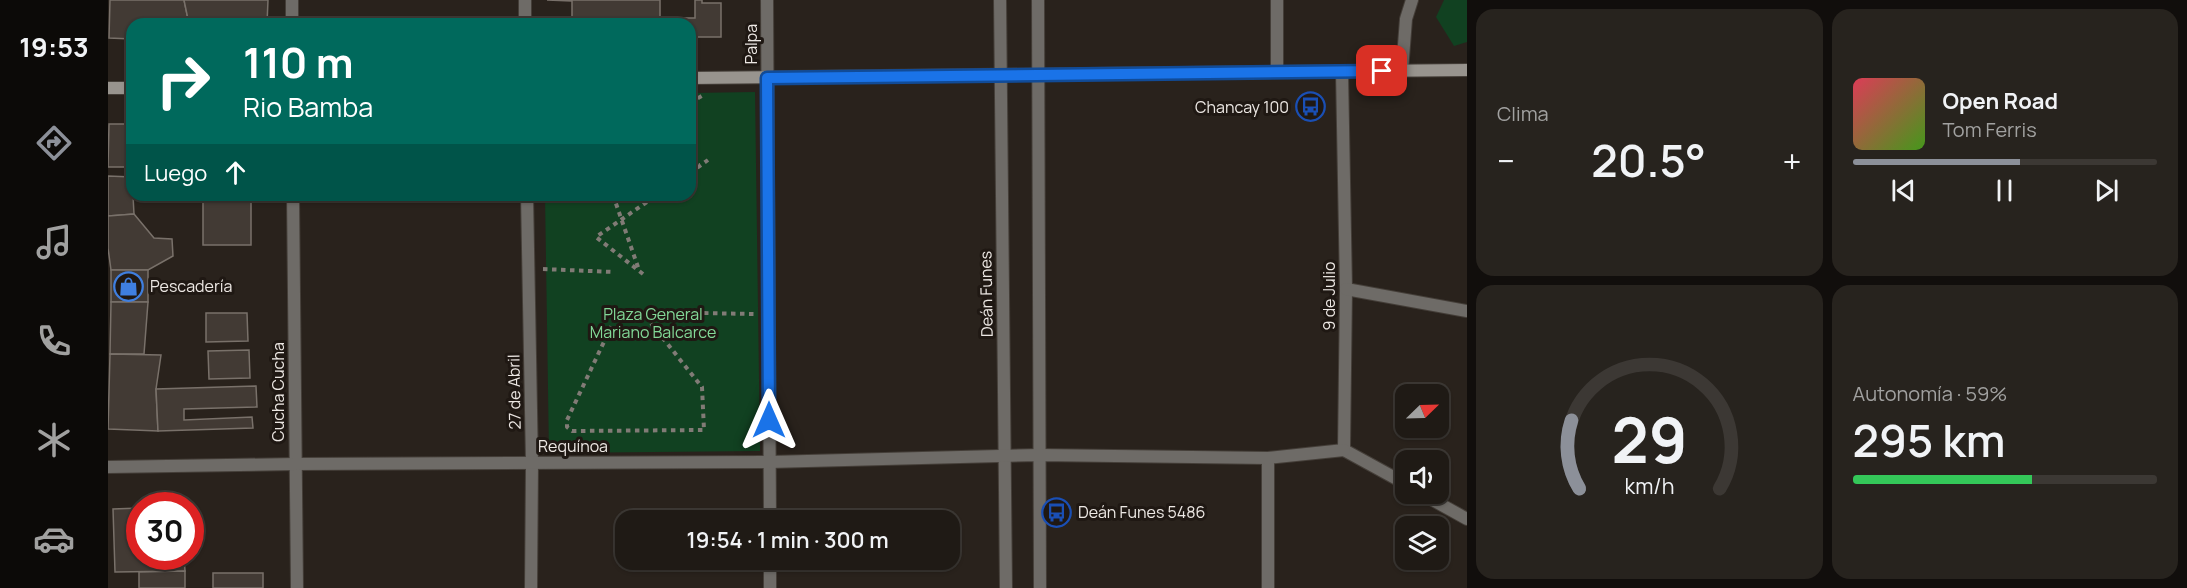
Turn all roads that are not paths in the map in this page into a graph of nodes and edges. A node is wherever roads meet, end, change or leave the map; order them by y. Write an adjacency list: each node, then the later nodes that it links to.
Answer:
1 (292, 0): 8 (street)
2 (525, 0): 9 (street)
3 (767, 0): 17 (street, Palpa)
4 (1000, 0): 14 (street, Deán Funes)
5 (1038, 0): 15 (street)
6 (1277, 0): 12 (street)
7 (1412, 0): 10 (street)
8 (292, 18)
9 (525, 18)
10 (1402, 70): 11 (main road); 13 (main road)
11 (1467, 70)
12 (1277, 72): 13 (main road); 15 (main road)
13 (1342, 72): 22 (street, 9 de Julio)
14 (1001, 74): 15 (main road); 17 (main road); 26 (street, Deán Funes)
15 (1039, 75): 25 (street)
16 (696, 78): 17 (main road)
17 (767, 78): 28 (street, Palpa)
18 (108, 88): 19 (main road)
19 (126, 88)
20 (293, 201): 30 (street, Cucha Cucha)
21 (526, 201): 29 (street, 27 de Abril)
22 (1346, 289): 23 (street); 24 (street, 9 de Julio)
23 (1467, 311)
24 (1344, 450): 27 (street, Requínoa); 32 (street)
25 (1039, 455): 26 (street, Requínoa); 27 (street, Requínoa); 41 (street)
26 (1005, 457): 28 (street, Requínoa); 40 (street, Deán Funes)
27 (1268, 458): 42 (street)
28 (770, 462): 29 (street, Requínoa); 34 (street, Palpa)
29 (532, 463): 30 (street, Requínoa); 38 (street, 27 de Abril)
30 (296, 464): 31 (street, Requínoa); 37 (street, Cucha Cucha)
31 (108, 468)
32 (1395, 478)
33 (1440, 504): 35 (street)
34 (770, 510)
35 (1467, 519)
36 (770, 570): 39 (street)
37 (297, 588)
38 (531, 588)
39 (770, 588)
40 (1006, 588)
41 (1040, 588)
42 (1268, 588)

